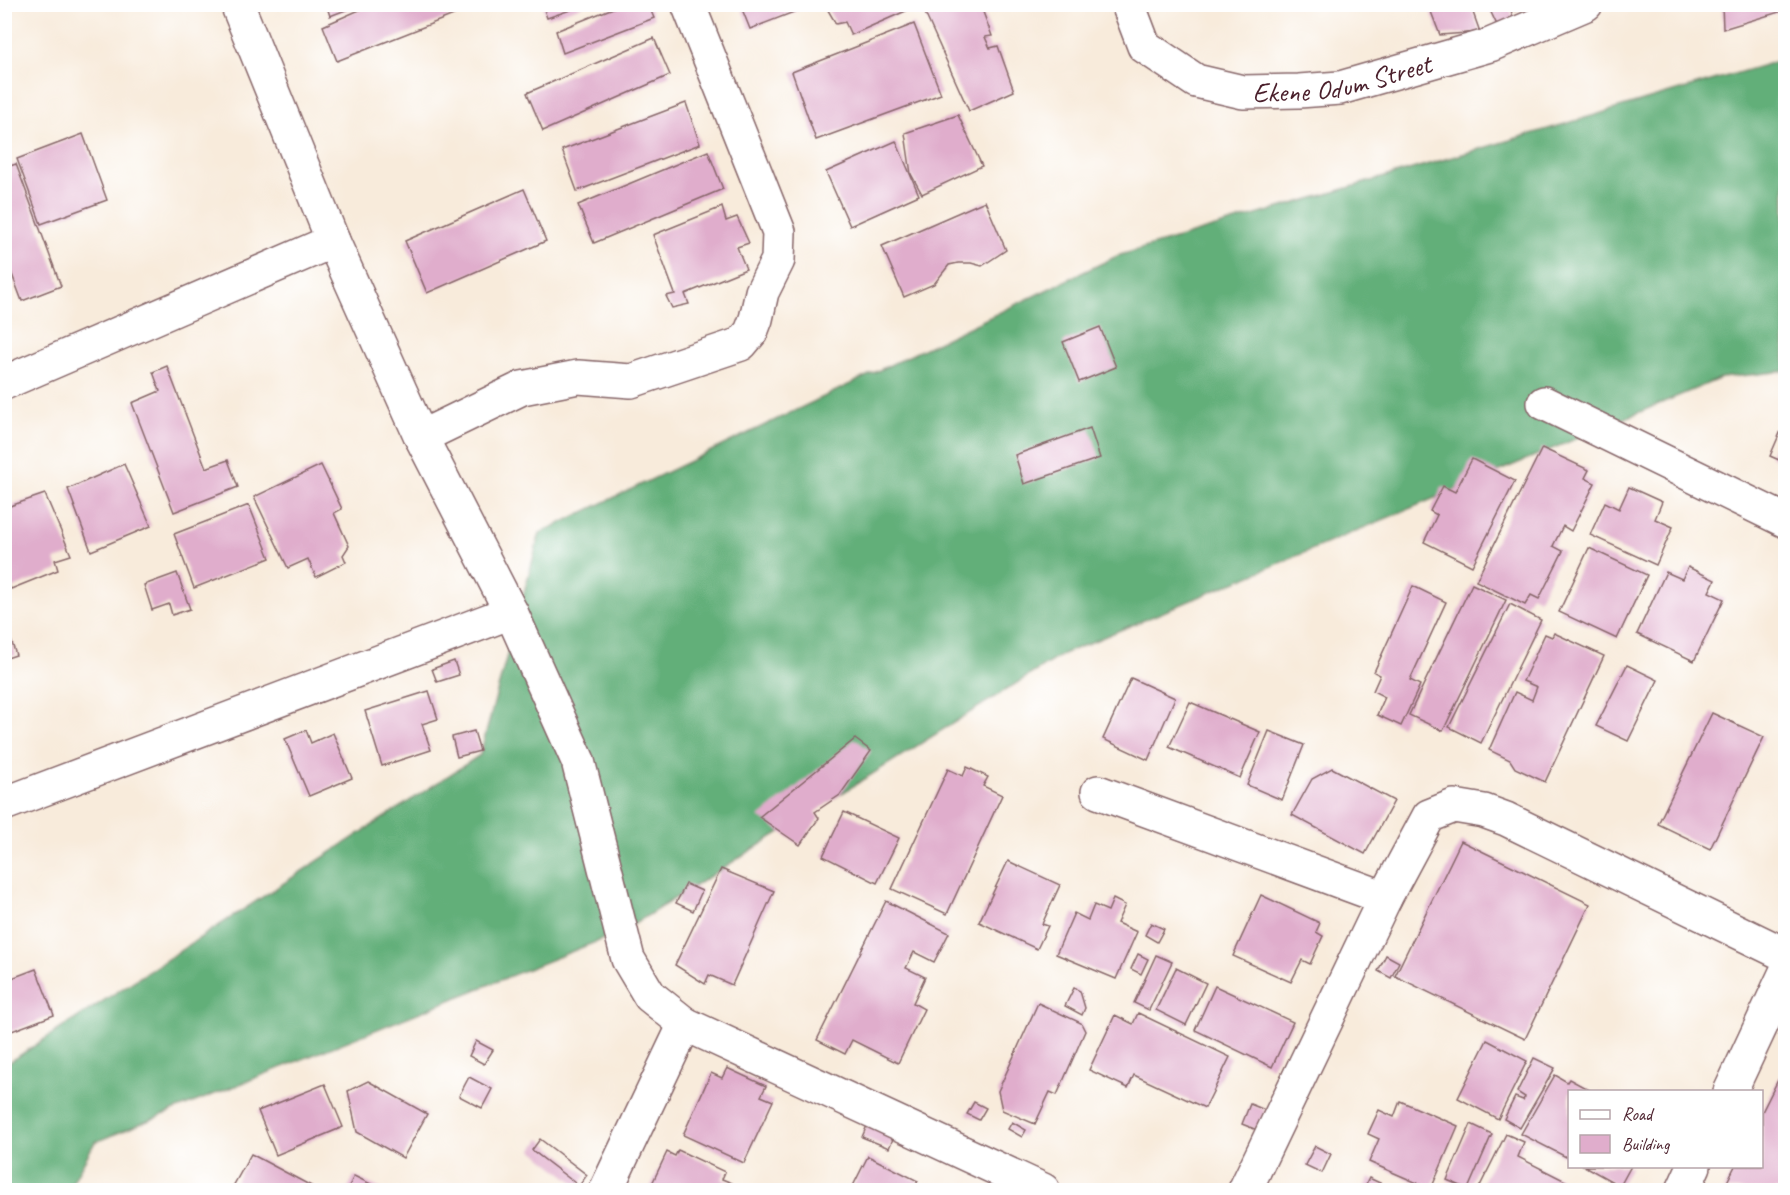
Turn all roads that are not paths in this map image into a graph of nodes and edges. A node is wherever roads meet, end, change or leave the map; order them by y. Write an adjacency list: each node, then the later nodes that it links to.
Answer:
1 (237, 4): 5 (street)
2 (688, 4): 8 (street)
3 (1128, 4): 4 (street, Ekene Odum Street)
4 (1586, 4)
5 (333, 241): 6 (street); 8 (street)
6 (4, 383)
7 (1544, 404): 9 (street)
8 (421, 437): 10 (street)
9 (1785, 521)
10 (511, 612): 12 (street); 16 (street)
11 (1098, 792): 13 (street)
12 (4, 804)
13 (1385, 898): 14 (street); 21 (street)
14 (1785, 955)
15 (1785, 972): 17 (street)
16 (686, 1024): 19 (street); 20 (street)
17 (1731, 1090)
18 (1694, 1168): 22 (street)
19 (606, 1191)
20 (1043, 1191)
21 (1245, 1191)
22 (1683, 1191)

